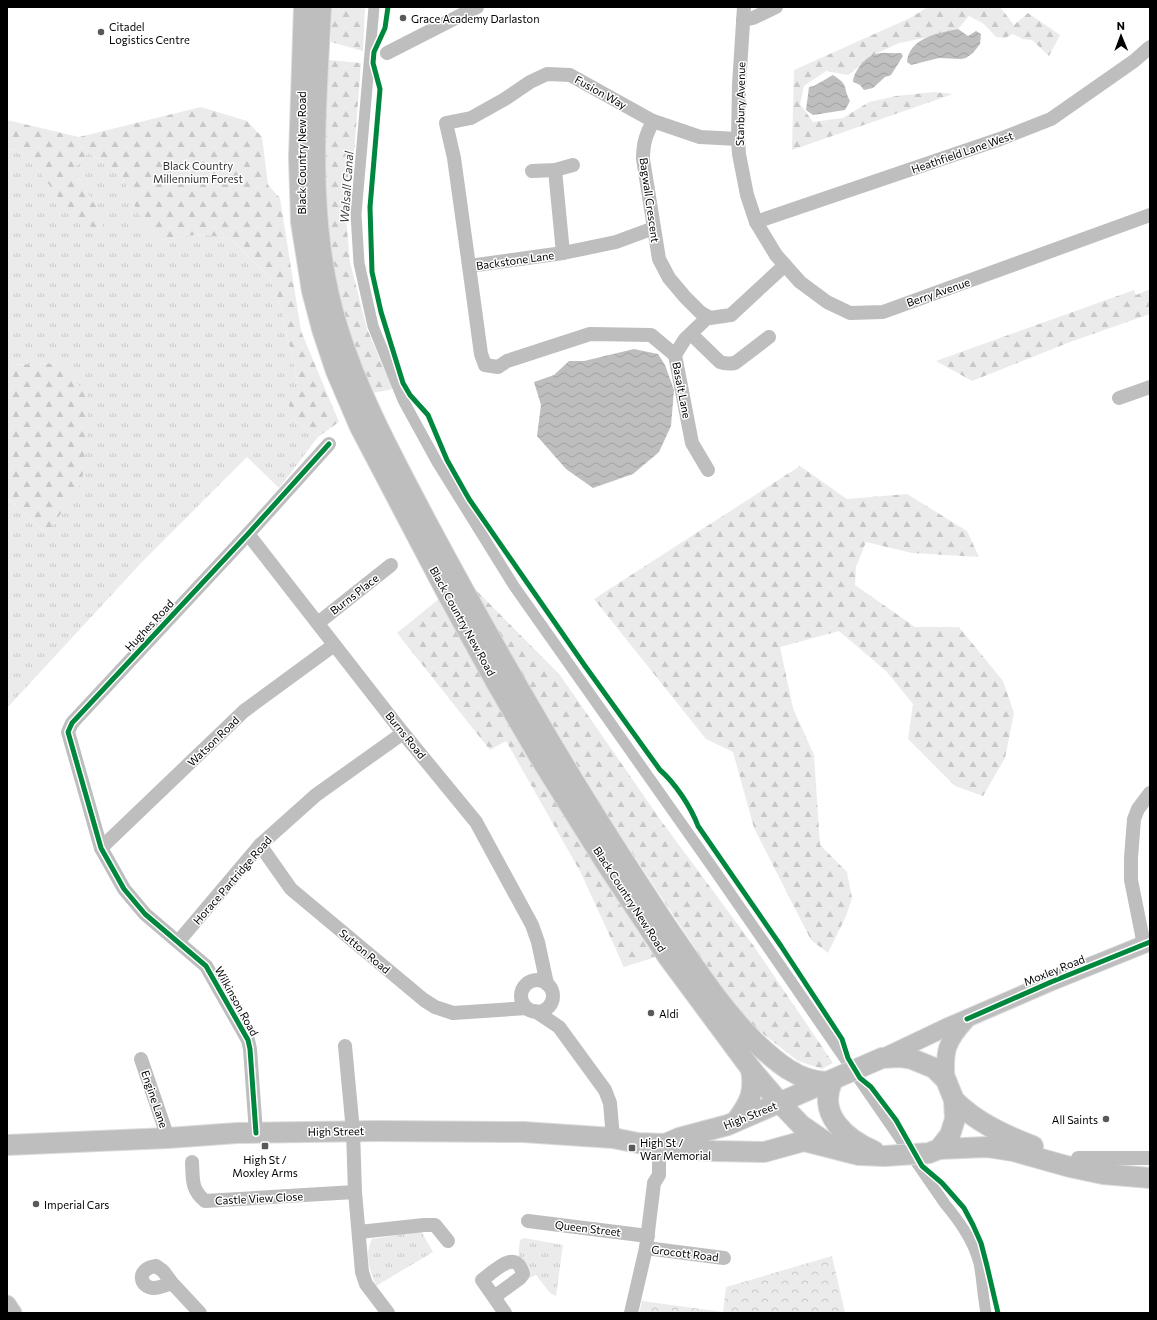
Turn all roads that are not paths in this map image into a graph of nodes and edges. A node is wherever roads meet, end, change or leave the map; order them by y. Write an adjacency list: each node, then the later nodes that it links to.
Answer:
1 (304, 7): 49 (highway, Black Country New Road)
2 (321, 7): 50 (highway, Black Country New Road)
3 (477, 7): 7 (street)
4 (776, 7): 5 (street)
5 (744, 14): 10 (street, Stanbury Avenue)
6 (1150, 47): 15 (street, Heathfield Lane West)
7 (387, 53)
8 (653, 121): 9 (street, Fusion Way); 10 (street, Fusion Way); 16 (street, Bagwall Crescent)
9 (446, 123): 19 (street, Backstone Lane)
10 (738, 139): 15 (street, Stanbury Avenue)
11 (574, 165): 12 (street)
12 (555, 170): 13 (street); 17 (street)
13 (532, 171)
14 (1150, 215): 18 (street, Berry Avenue)
15 (756, 222): 18 (street, Berry Avenue)
16 (654, 228): 17 (street, Backstone Lane); 20 (street, Bagwall Crescent)
17 (563, 254): 19 (street, Backstone Lane)
18 (785, 265): 20 (street)
19 (469, 266): 23 (street)
20 (708, 317): 21 (street, Basalt Lane)
21 (691, 334): 22 (street); 23 (street, Basalt Lane)
22 (769, 337)
23 (675, 355): 27 (street, Basalt Lane)
24 (1150, 387): 25 (street)
25 (1119, 398)
26 (329, 444): 28 (street, Hughes Road)
27 (708, 470)
28 (248, 534): 30 (street, Burns Road); 35 (street, Hughes Road)
29 (391, 565): 30 (street, Burns Place)
30 (318, 623): 31 (street, Burns Road)
31 (334, 645): 32 (street, Burns Road); 35 (street, Watson Road)
32 (403, 733): 34 (street, Horace Partridge Road); 38 (street, Burns Road)
33 (1150, 793): 37 (street)
34 (260, 845): 36 (street, Horace Partridge Road); 42 (street, Sutton Road)
35 (101, 848): 36 (street, Wilkinson Road)
36 (178, 942): 56 (street, Wilkinson Road)
37 (1147, 944): 44 (main road, Moxley Road)
38 (540, 952): 39 (street, Burns Road); 40 (street)
39 (547, 984): 40 (street); 41 (street)
40 (525, 987): 42 (street, Sutton Road); 43 (street)
41 (552, 998): 43 (street); 45 (street)
42 (494, 1009): 43 (street, Sutton Road)
43 (531, 1009): 45 (street)
44 (967, 1019): 48 (main road, Moxley Road); 51 (main road, Moxley Road)
45 (559, 1027): 58 (street)
46 (345, 1046): 55 (street)
47 (141, 1059): 57 (street, Engine Lane)
48 (874, 1061): 50 (highway); 51 (highway)
49 (751, 1069): 53 (highway, Black Country New Road); 54 (highway)
50 (835, 1079): 53 (highway, High Street); 64 (highway)
51 (946, 1080): 52 (highway)
52 (954, 1100): 63 (highway); 65 (highway)
53 (780, 1103): 54 (highway, High Street); 61 (highway, Black Country New Road)
54 (733, 1122): 59 (highway, High Street); 62 (highway)
55 (354, 1131): 56 (highway, High Street); 58 (highway, High Street); 70 (street)
56 (256, 1133): 57 (highway, High Street)
57 (168, 1138): 60 (highway, High Street)
58 (613, 1138): 59 (highway, High Street)
59 (662, 1144): 62 (highway, High Street); 74 (street)
60 (7, 1145)
61 (836, 1148): 62 (highway, High Street); 64 (highway)
62 (738, 1151)
63 (934, 1151): 64 (highway); 69 (highway)
64 (891, 1156)
65 (1078, 1158): 66 (street); 68 (highway)
66 (1150, 1158)
67 (192, 1162): 70 (street, Castle View Close)
68 (1150, 1167)
69 (1150, 1178)
70 (356, 1192): 72 (street)
71 (528, 1221): 74 (street, Queen Street)
72 (359, 1232): 73 (street); 81 (street)
73 (448, 1241)
74 (647, 1242): 75 (street, Grocott Road); 83 (street)
75 (724, 1258)
76 (172, 1283): 80 (street)
77 (494, 1297): 82 (street)
78 (7, 1304): 79 (main road)
79 (13, 1313)
80 (200, 1313)
81 (388, 1313)
82 (505, 1313)
83 (631, 1313)

